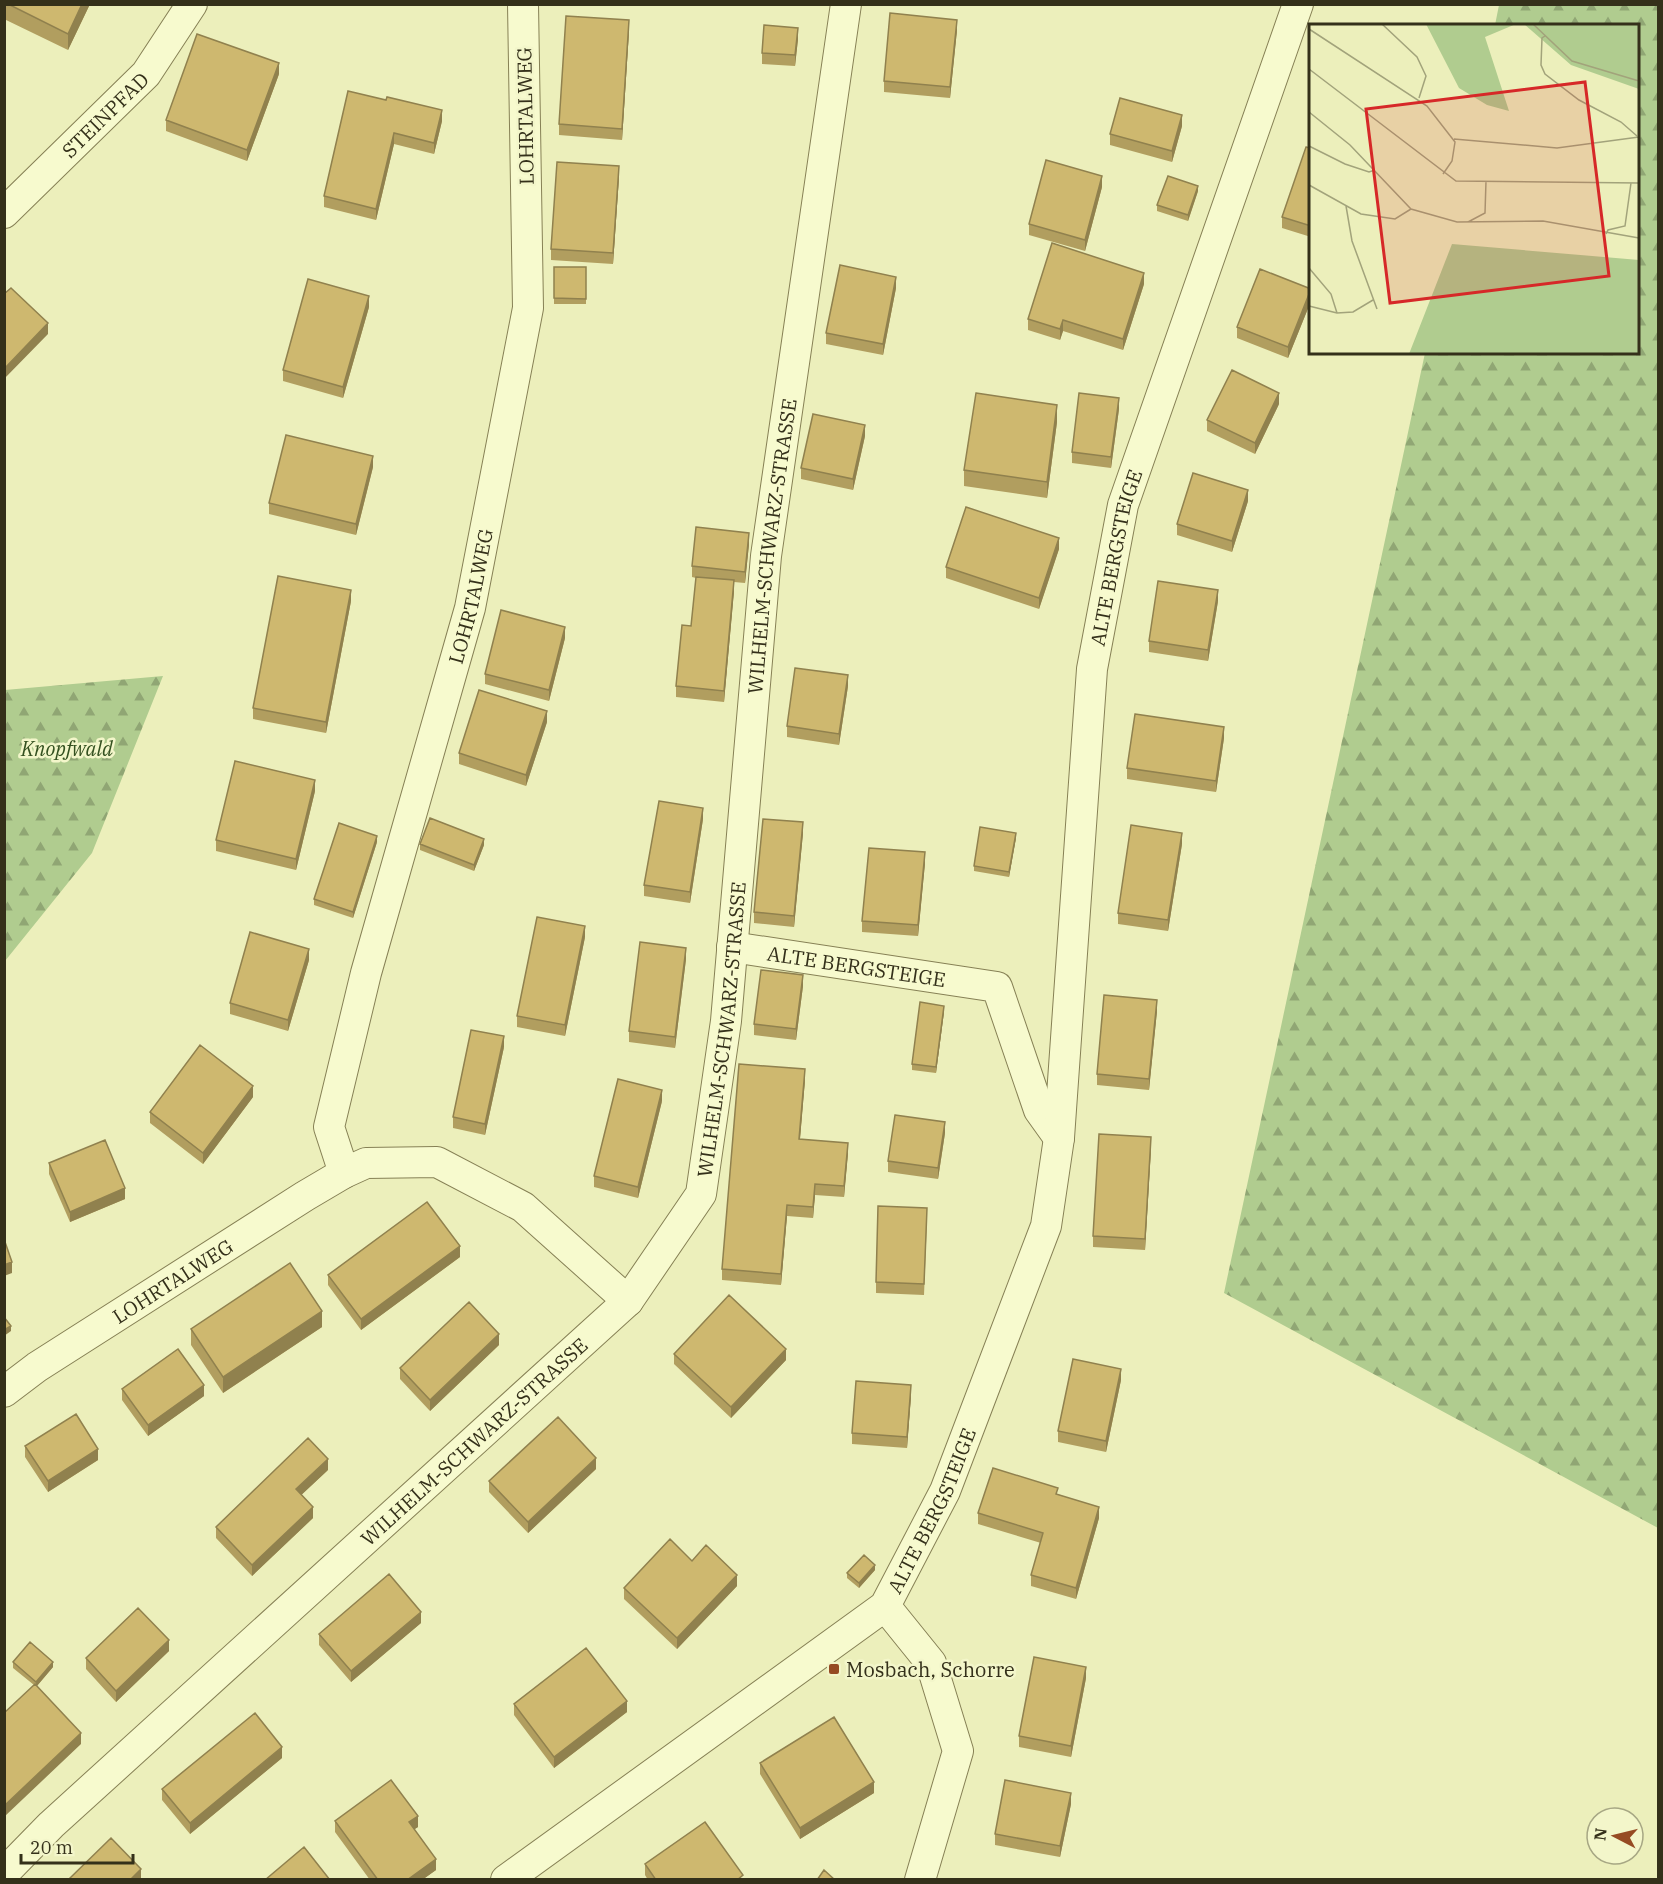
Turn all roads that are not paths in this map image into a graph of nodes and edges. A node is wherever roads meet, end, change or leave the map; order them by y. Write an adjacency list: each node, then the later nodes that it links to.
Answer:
1 (192, 4): 5 (street, STEINPFAD)
2 (523, 4): 8 (street, LOHRTALWEG)
3 (846, 4): 6 (street, WILHELM-SCHWARZ-STRASSE)
4 (1298, 4): 7 (street, ALTE BERGSTEIGE)
5 (4, 213)
6 (732, 947): 7 (street, ALTE BERGSTEIGE); 9 (street, WILHELM-SCHWARZ-STRASSE)
7 (1059, 1138): 11 (street, ALTE BERGSTEIGE)
8 (344, 1173): 9 (street, LOHRTALWEG); 10 (street, LOHRTALWEG)
9 (628, 1301): 12 (street, WILHELM-SCHWARZ-STRASSE)
10 (4, 1392)
11 (885, 1606): 13 (street, ALTE BERGSTEIGE); 14 (street)
12 (4, 1873)
13 (515, 1876)
14 (920, 1880)

